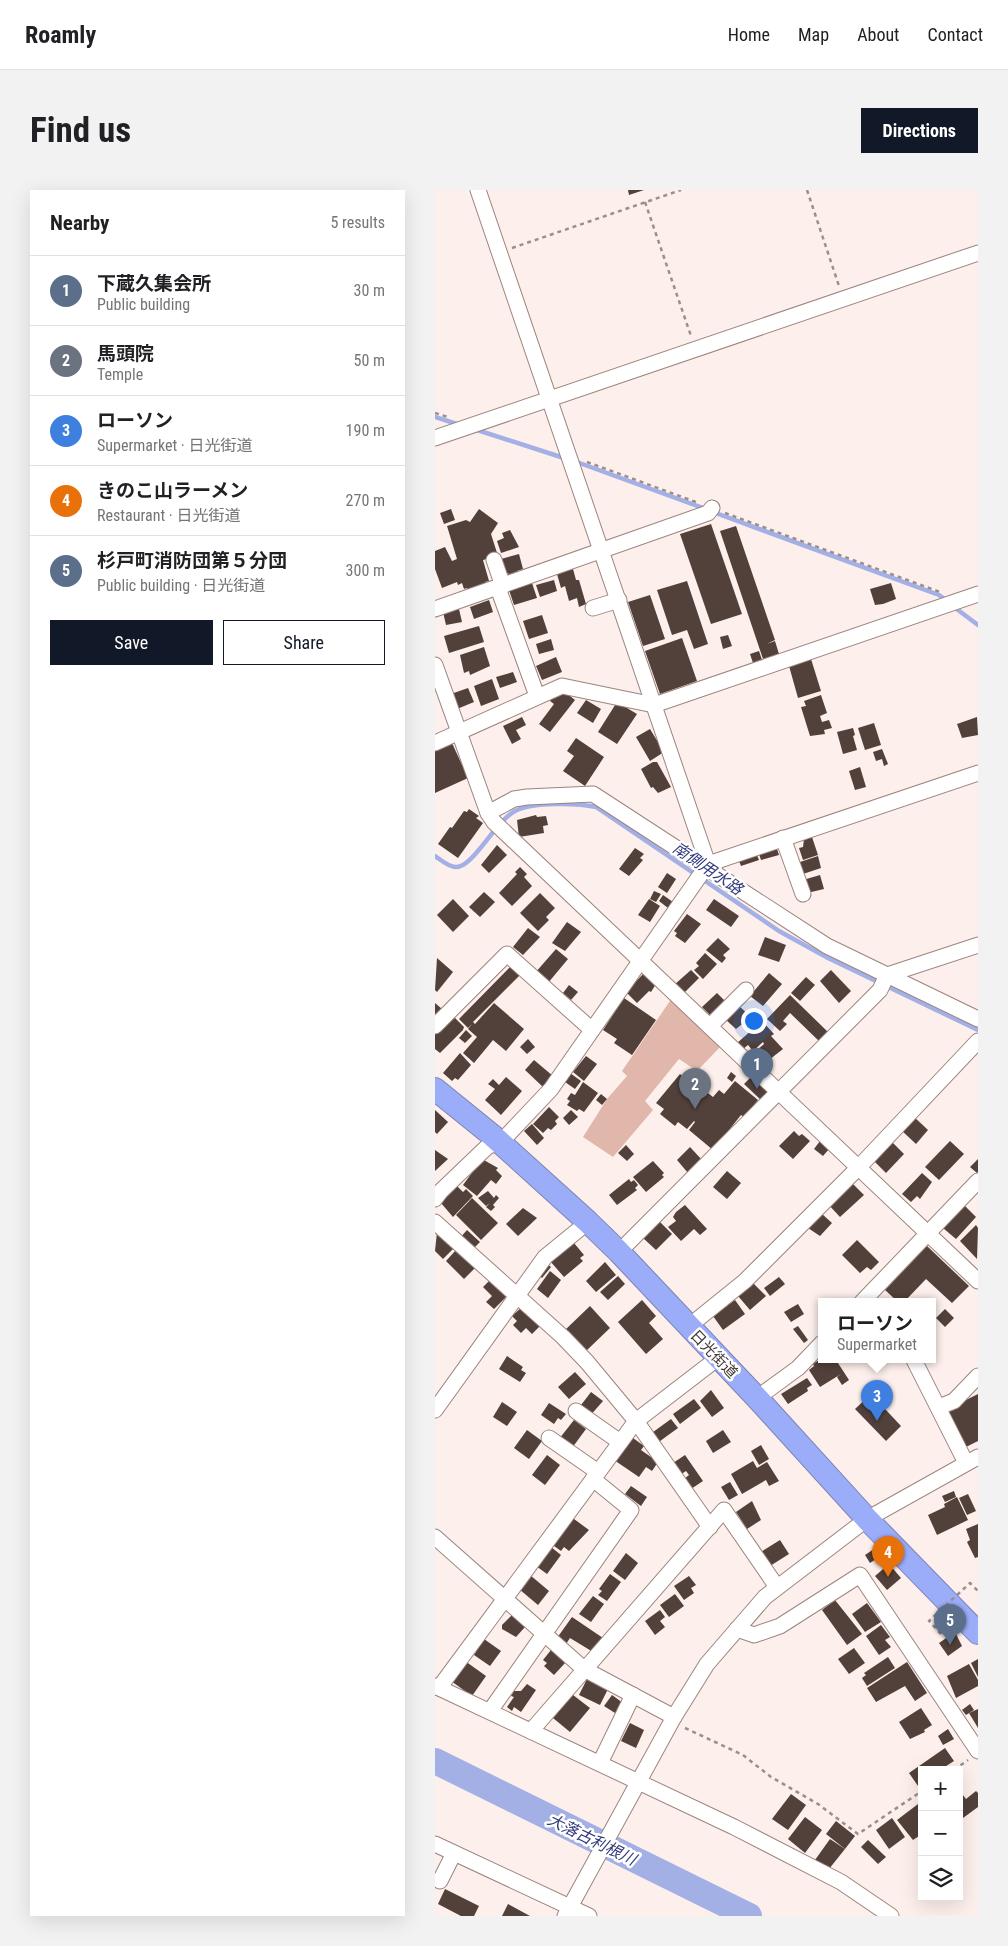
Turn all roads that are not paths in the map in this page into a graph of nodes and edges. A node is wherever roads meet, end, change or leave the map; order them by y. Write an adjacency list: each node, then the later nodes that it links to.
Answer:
1 (478, 190): 3 (street)
2 (978, 253): 3 (street)
3 (550, 400): 4 (street); 6 (street)
4 (435, 438)
5 (712, 508): 6 (street)
6 (602, 551): 8 (street); 10 (street)
7 (494, 560): 8 (street)
8 (500, 587): 12 (street); 14 (street)
9 (978, 594): 15 (street)
10 (619, 600): 11 (street); 15 (street)
11 (593, 608)
12 (435, 609)
13 (435, 665): 16 (street)
14 (537, 696): 15 (street); 16 (street)
15 (654, 705): 21 (street)
16 (459, 733): 17 (street); 19 (street)
17 (435, 743)
18 (978, 773): 20 (street)
19 (495, 822): 21 (street); 24 (street)
20 (783, 838): 21 (street); 22 (street)
21 (702, 871): 24 (street); 25 (street)
22 (803, 894)
23 (978, 945): 25 (street)
24 (640, 960): 29 (street); 30 (street)
25 (884, 982): 27 (street); 33 (street)
26 (746, 990): 29 (street)
27 (978, 1019)
28 (435, 1026): 30 (street)
29 (710, 1026): 33 (street)
30 (592, 1030): 34 (street)
31 (978, 1041): 35 (street)
32 (435, 1089): 34 (highway, 日光街道)
33 (778, 1092): 35 (street); 41 (street)
34 (500, 1143): 37 (street); 39 (highway, 日光街道)
35 (858, 1168): 40 (street); 45 (street)
36 (978, 1181): 40 (street)
37 (435, 1199)
38 (435, 1222): 43 (street)
39 (588, 1222): 41 (highway, 日光街道); 43 (street)
40 (928, 1234): 42 (street); 44 (street)
41 (619, 1252): 45 (highway, 日光街道)
42 (978, 1282)
43 (516, 1296): 52 (street); 54 (street)
44 (866, 1298)
45 (688, 1327): 47 (highway, 日光街道)
46 (818, 1347): 50 (street)
47 (718, 1358): 50 (highway, 日光街道); 54 (street)
48 (916, 1363): 51 (street)
49 (978, 1376): 51 (street)
50 (757, 1398): 59 (highway, 日光街道)
51 (939, 1407): 57 (street)
52 (435, 1410)
53 (575, 1411): 56 (street)
54 (635, 1421): 56 (street); 60 (street)
55 (549, 1438): 58 (street)
56 (620, 1442): 58 (street)
57 (972, 1460): 59 (street)
58 (595, 1476): 63 (street); 66 (street)
59 (867, 1520): 62 (street); 65 (highway, 日光街道)
60 (710, 1527): 62 (street); 67 (street)
61 (435, 1536): 63 (street)
62 (777, 1587): 64 (street)
63 (504, 1598): 66 (street); 68 (street)
64 (737, 1628): 71 (street); 73 (street)
65 (978, 1633)
66 (544, 1634): 67 (street); 70 (street)
67 (584, 1669): 69 (street); 72 (street)
68 (437, 1687): 70 (street)
69 (633, 1696): 71 (street); 74 (street)
70 (490, 1711): 72 (street)
71 (673, 1720): 75 (street)
72 (531, 1731): 74 (street)
73 (974, 1755)
74 (600, 1763): 75 (street)
75 (639, 1781): 79 (street); 81 (street)
76 (435, 1844): 77 (street)
77 (454, 1853): 78 (street); 79 (street)
78 (440, 1881)
79 (568, 1911): 80 (street)
80 (589, 1916)
81 (891, 1916)

